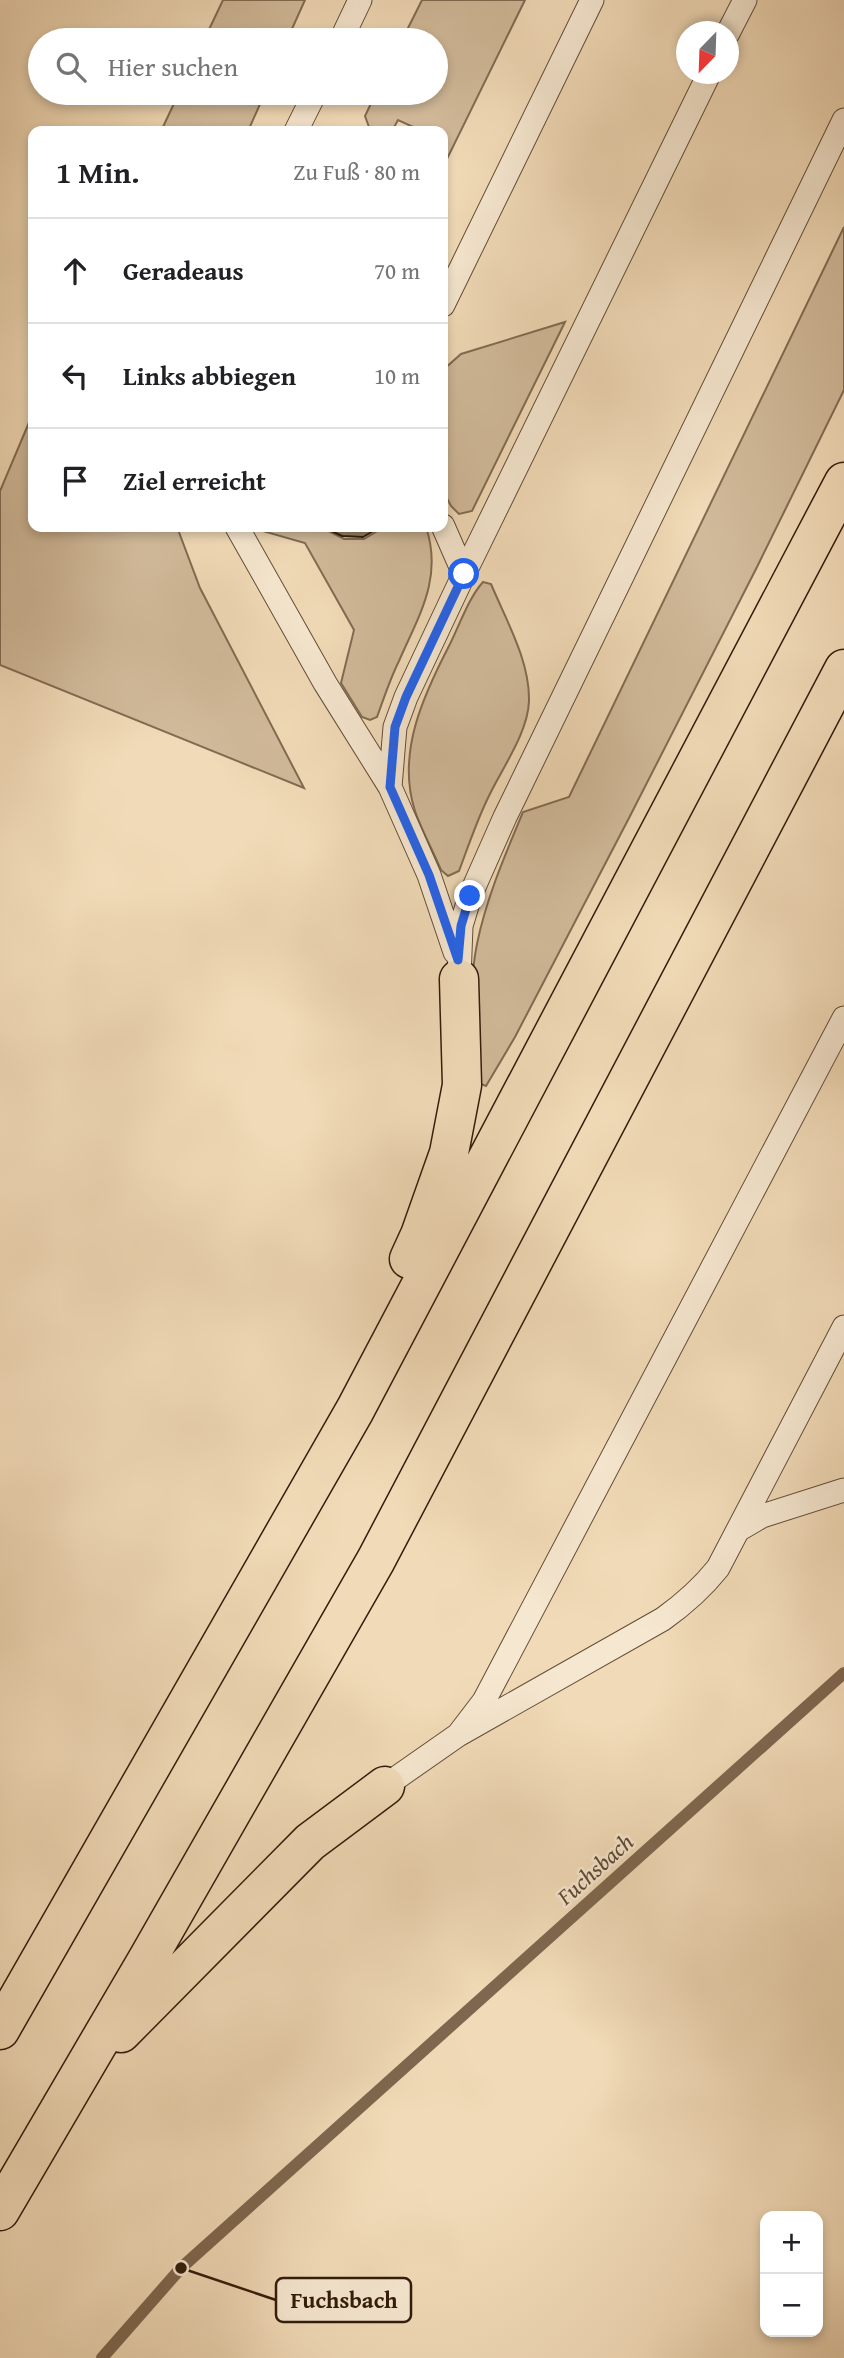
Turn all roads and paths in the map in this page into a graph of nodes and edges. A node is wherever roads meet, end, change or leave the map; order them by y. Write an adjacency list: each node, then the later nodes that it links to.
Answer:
1 (360, 0): 5 (lane)
2 (592, 0): 10 (lane)
3 (745, 0): 4 (lane)
4 (735, 21)
5 (347, 28)
6 (704, 84): 14 (lane)
7 (309, 105): 9 (lane)
8 (844, 120): 17 (lane)
9 (298, 126)
10 (448, 295)
11 (844, 482): 20 (highway)
12 (240, 532): 16 (lane)
13 (446, 532): 14 (lane)
14 (464, 574): 16 (lane)
15 (844, 669): 26 (highway)
16 (390, 787): 17 (lane)
17 (458, 970): 20 (highway)
18 (844, 1018): 23 (lane)
19 (844, 1327): 22 (lane)
20 (355, 1410): 25 (highway)
21 (844, 1490): 22 (lane)
22 (738, 1530): 23 (lane)
23 (458, 1735): 24 (lane)
24 (386, 1786): 26 (highway)
25 (0, 2030)
26 (83, 2071): 27 (highway)
27 (0, 2211)

